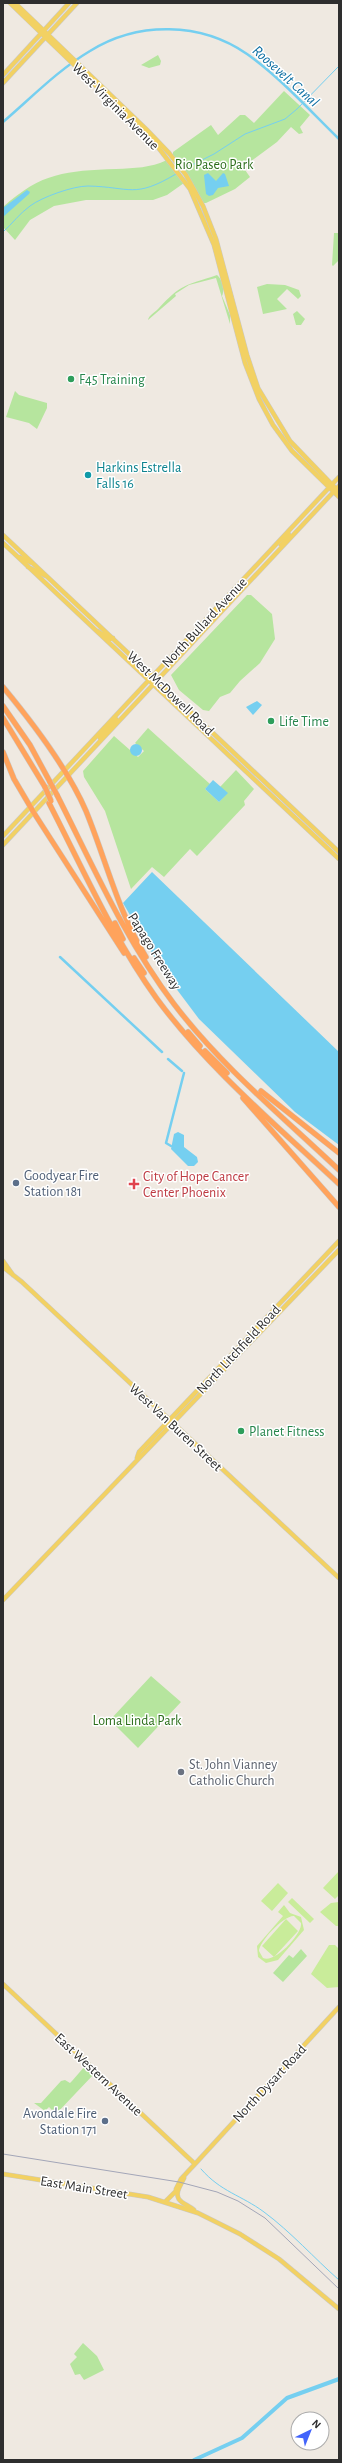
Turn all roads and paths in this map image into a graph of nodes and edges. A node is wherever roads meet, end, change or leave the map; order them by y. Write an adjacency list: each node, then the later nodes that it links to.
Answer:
1 (10, 3): 5 (main road, West Virginia Avenue)
2 (15, 3): 5 (main road, West Virginia Avenue)
3 (69, 3): 5 (main road)
4 (77, 3): 6 (main road)
5 (43, 32): 6 (main road, West Virginia Avenue); 7 (main road)
6 (47, 35): 8 (main road); 10 (main road, West Virginia Avenue)
7 (3, 75)
8 (3, 83)
9 (339, 477): 10 (main road, North Bullard Avenue)
10 (330, 487): 11 (main road, West Virginia Avenue); 13 (main road, North Bullard Avenue)
11 (337, 490): 12 (main road, West Virginia Avenue); 16 (main road, North Bullard Avenue)
12 (339, 497)
13 (288, 532): 16 (main road); 23 (main road, North Bullard Avenue)
14 (3, 535): 18 (main road, West McDowell Road)
15 (3, 544): 17 (main road, West McDowell Road)
16 (279, 550): 26 (main road, North Bullard Avenue)
17 (16, 556): 18 (main road); 19 (main road, West McDowell Road)
18 (33, 563): 20 (main road, West McDowell Road)
19 (28, 567): 20 (main road); 22 (main road, West McDowell Road)
20 (47, 576): 21 (main road, West McDowell Road)
21 (72, 600): 22 (main road); 27 (main road, West McDowell Road)
22 (68, 605): 25 (main road, West McDowell Road)
23 (218, 606): 24 (main road, North Bullard Avenue); 26 (main road)
24 (199, 626): 28 (main road); 29 (main road, North Bullard Avenue)
25 (93, 629): 27 (main road); 30 (main road, West McDowell Road)
26 (205, 630): 28 (main road, North Bullard Avenue)
27 (113, 638): 29 (main road, West McDowell Road)
28 (192, 644): 31 (main road, North Bullard Avenue)
29 (153, 677): 30 (main road, North Bullard Avenue); 31 (main road, West McDowell Road)
30 (148, 681): 32 (main road, West McDowell Road); 35 (main road, North Bullard Avenue)
31 (158, 681): 32 (main road, North Bullard Avenue); 47 (main road, West McDowell Road)
32 (153, 686): 38 (main road, North Bullard Avenue); 48 (main road, West McDowell Road)
33 (3, 687): 40 (highway)
34 (3, 706): 50 (highway, Papago Freeway, bridge)
35 (116, 715): 38 (main road); 40 (main road, North Bullard Avenue)
36 (3, 718): 41 (highway)
37 (3, 724): 41 (highway, Papago Freeway)
38 (97, 746): 40 (main road, North Bullard Avenue)
39 (3, 752): 43 (highway)
40 (66, 774): 43 (main road, North Bullard Avenue); 44 (main road, North Bullard Avenue); 50 (highway)
41 (44, 789): 42 (highway, Papago Freeway, bridge)
42 (50, 802): 49 (highway, Papago Freeway); 53 (highway)
43 (31, 807): 44 (highway); 45 (main road, North Bullard Avenue)
44 (34, 813): 46 (main road, North Bullard Avenue); 49 (highway)
45 (3, 836)
46 (3, 845)
47 (339, 852)
48 (339, 859)
49 (144, 979): 51 (highway, Papago Freeway)
50 (160, 985): 52 (highway, Papago Freeway)
51 (219, 1070): 53 (highway, Papago Freeway); 59 (highway)
52 (282, 1112): 55 (highway); 56 (highway, Papago Freeway)
53 (274, 1120): 54 (highway, Papago Freeway)
54 (287, 1132): 57 (highway); 58 (highway, Papago Freeway)
55 (339, 1153)
56 (339, 1170)
57 (339, 1180)
58 (339, 1184)
59 (339, 1207)
60 (339, 1241): 65 (main road, North Litchfield Road)
61 (339, 1250): 67 (main road, North Litchfield Road)
62 (3, 1261): 64 (main road, West Van Buren Street)
63 (3, 1267): 64 (main road, West Van Buren Street)
64 (14, 1274): 69 (main road, West Van Buren Street)
65 (225, 1363): 66 (main road, North Litchfield Road); 67 (main road)
66 (215, 1374): 68 (main road); 69 (main road, North Litchfield Road)
67 (220, 1376): 68 (main road, North Litchfield Road)
68 (208, 1388): 69 (main road, North Litchfield Road)
69 (171, 1423): 70 (main road, West Van Buren Street); 71 (main road, North Litchfield Road)
70 (339, 1578)
71 (3, 1600)
72 (3, 1984): 74 (main road, East Western Avenue)
73 (339, 2007): 74 (main road, North Dysart Road)
74 (195, 2164): 76 (main road, North Dysart Road)
75 (3, 2174): 77 (main road, East Main Street)
76 (177, 2189): 77 (main road, North Dysart Road); 78 (main road)
77 (165, 2202): 78 (main road, East Main Street)
78 (198, 2213): 79 (main road)
79 (339, 2309)

